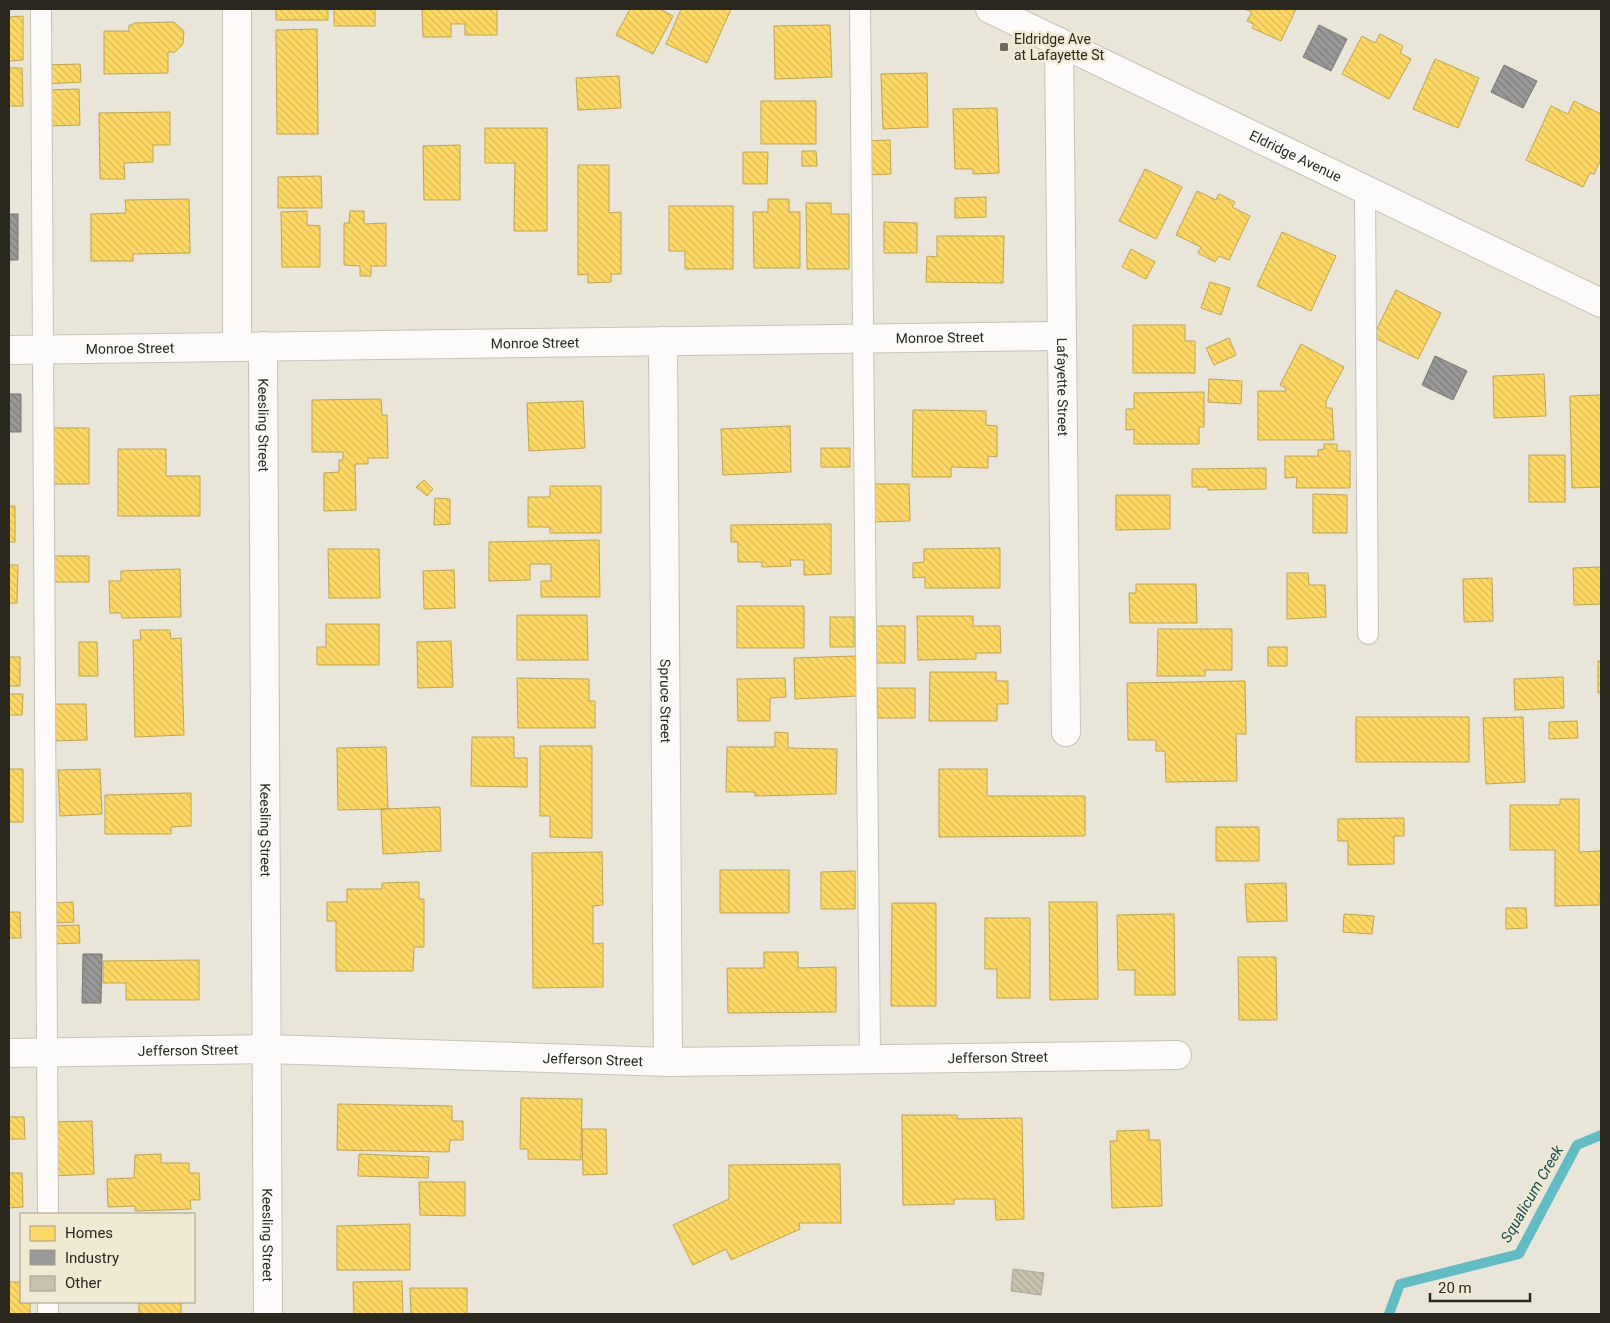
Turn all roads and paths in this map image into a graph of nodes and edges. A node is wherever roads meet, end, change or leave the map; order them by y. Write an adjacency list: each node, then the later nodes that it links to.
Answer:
1 (41, 9): 13 (lane)
2 (237, 9): 11 (street, Keesling Street)
3 (860, 9): 9 (lane)
4 (990, 9): 5 (street, Eldridge Avenue)
5 (1059, 42): 6 (street, Eldridge Avenue); 8 (street, Lafayette Street)
6 (1365, 190): 7 (street, Eldridge Avenue); 14 (lane)
7 (1601, 303)
8 (1062, 336): 9 (street, Monroe Street); 15 (street, Lafayette Street)
9 (863, 339): 10 (street, Monroe Street); 20 (lane)
10 (663, 341): 11 (street, Monroe Street); 21 (street, Spruce Street)
11 (250, 347): 13 (street, Monroe Street); 16 (street, Keesling Street)
12 (9, 350): 13 (street, Monroe Street)
13 (43, 350): 17 (lane)
14 (1368, 634)
15 (1066, 732)
16 (267, 1049): 17 (street, Jefferson Street); 21 (street, Jefferson Street); 23 (street, Keesling Street)
17 (47, 1052): 18 (street, Jefferson Street); 22 (lane)
18 (9, 1053)
19 (1177, 1055): 20 (street, Jefferson Street)
20 (870, 1059): 21 (street, Jefferson Street)
21 (668, 1062)
22 (48, 1213)
23 (268, 1314)

